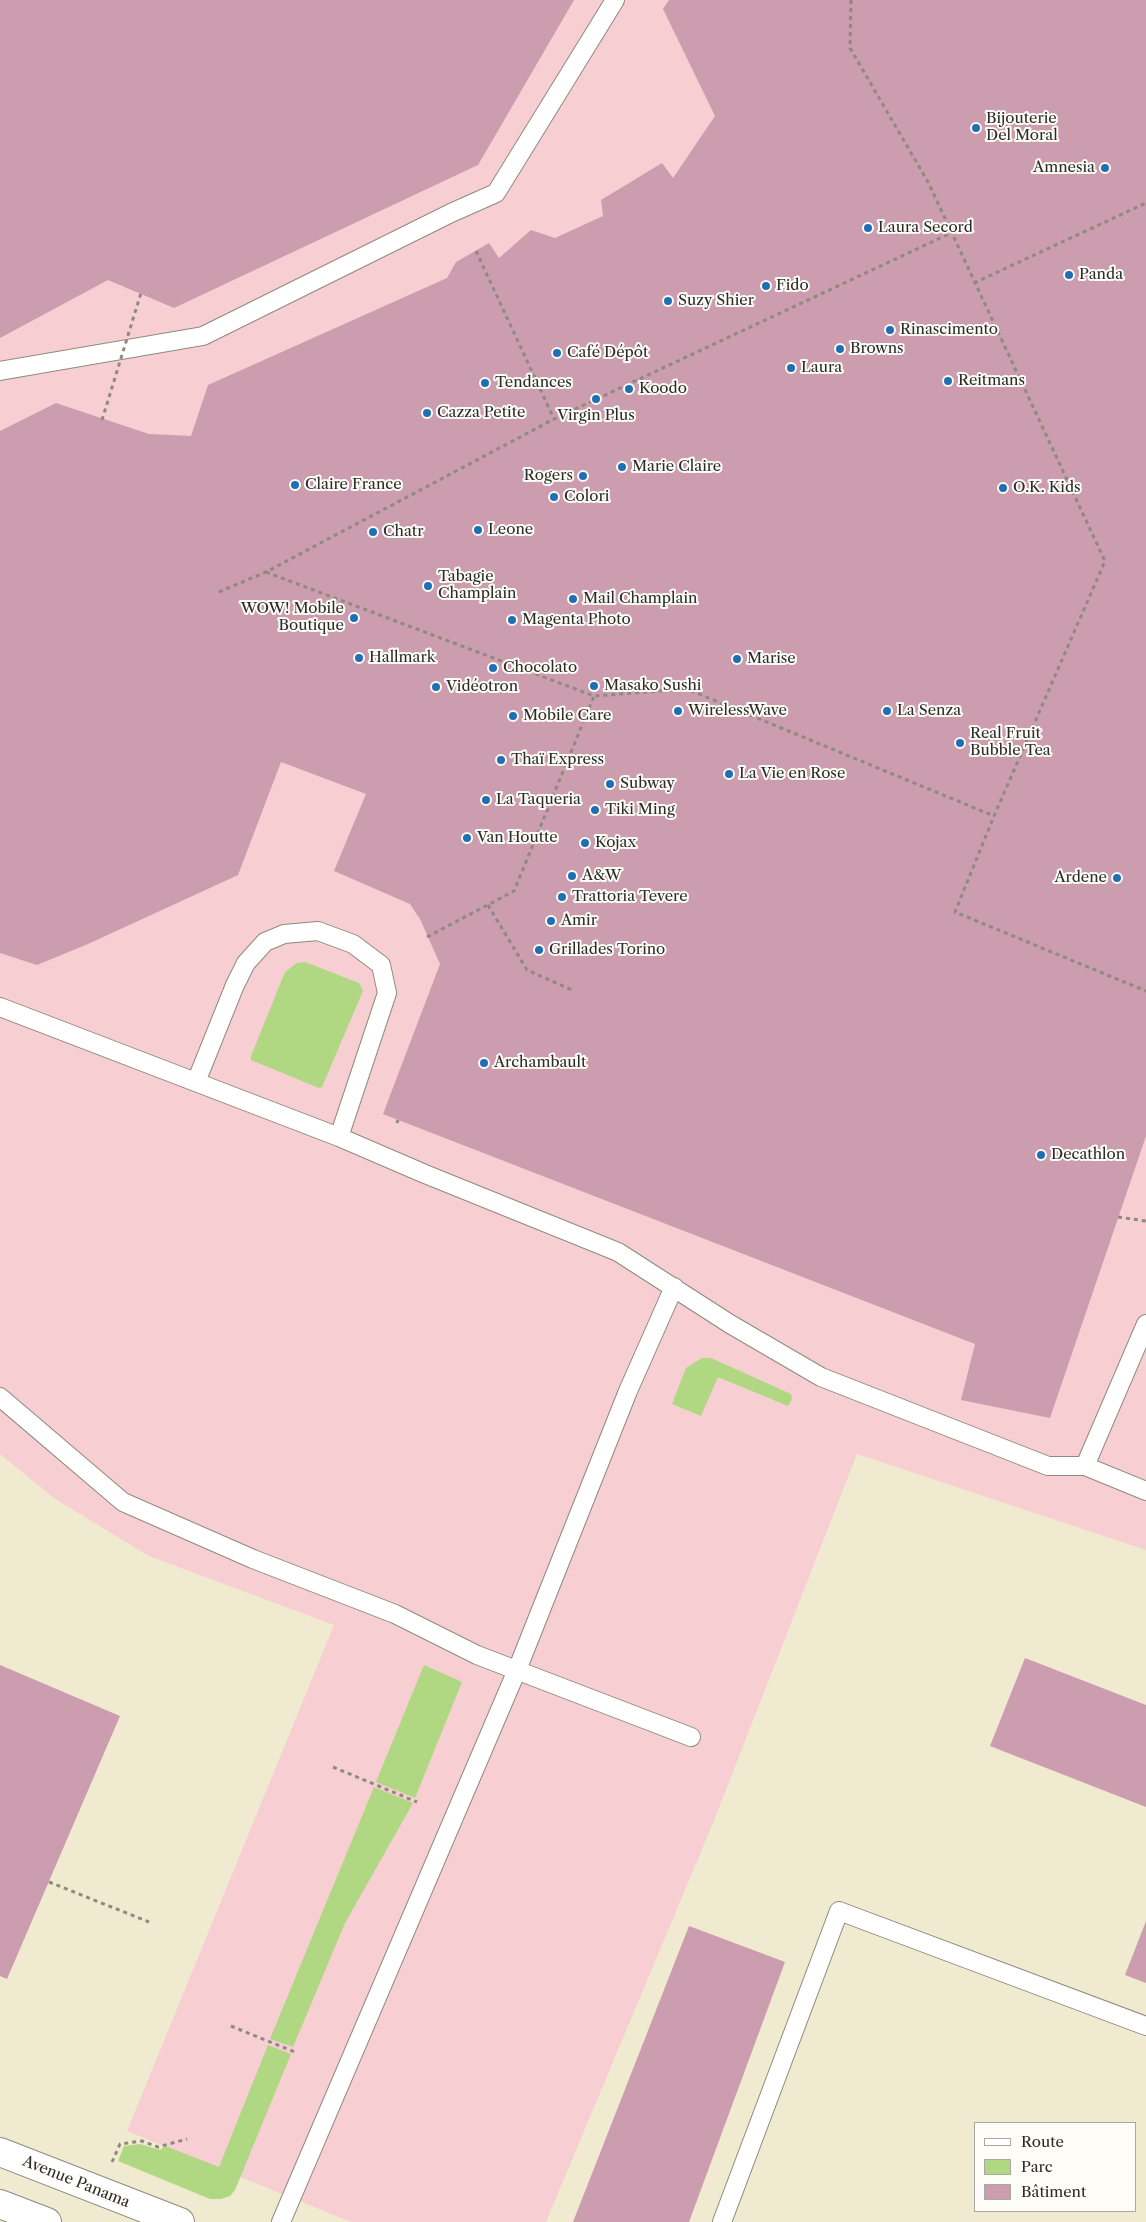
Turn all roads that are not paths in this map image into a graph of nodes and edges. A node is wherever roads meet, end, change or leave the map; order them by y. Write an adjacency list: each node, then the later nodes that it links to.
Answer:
1 (615, 0): 2 (lane)
2 (0, 371)
3 (0, 1007): 4 (lane)
4 (196, 1082): 5 (lane); 5 (lane)
5 (339, 1137): 6 (lane)
6 (674, 1286): 9 (lane); 11 (lane)
7 (1146, 1324): 9 (lane)
8 (0, 1397): 11 (lane)
9 (1085, 1466): 10 (lane)
10 (1146, 1491)
11 (516, 1670): 12 (lane); 18 (lane)
12 (691, 1737)
13 (1146, 2026): 19 (lane)
14 (0, 2152): 17 (street, Avenue Panama)
15 (0, 2204): 16 (street)
16 (47, 2222)
17 (180, 2222)
18 (281, 2222)
19 (722, 2222)

